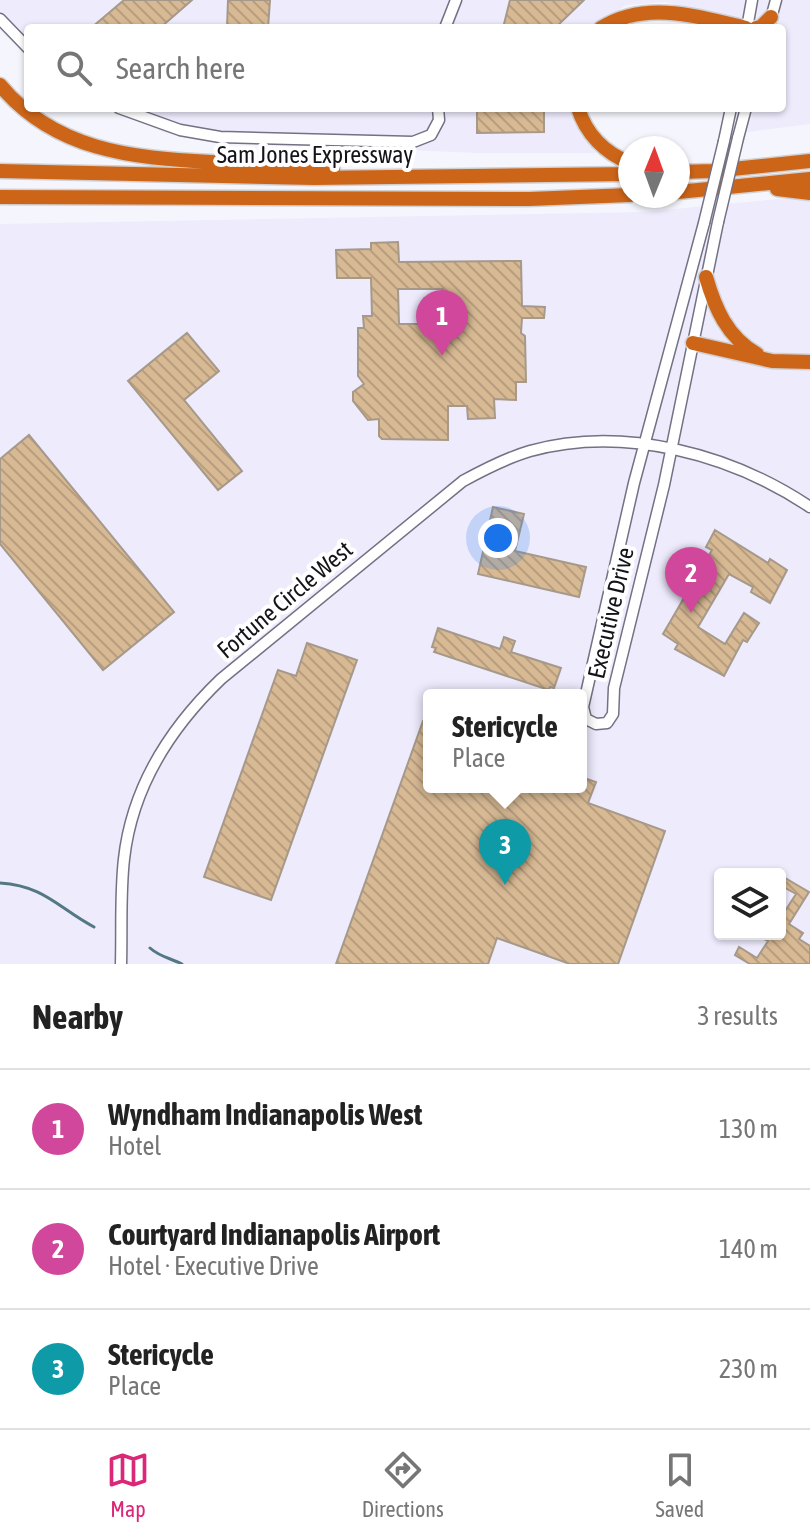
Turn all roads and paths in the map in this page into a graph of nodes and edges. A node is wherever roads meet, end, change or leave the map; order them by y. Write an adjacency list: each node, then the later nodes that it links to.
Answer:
1 (456, 0): 7 (street)
2 (752, 0): 11 (street)
3 (776, 0): 6 (street)
4 (687, 14): 8 (highway); 9 (highway); 10 (highway)
5 (0, 19): 12 (street)
6 (770, 22)
7 (447, 24)
8 (607, 24)
9 (701, 24)
10 (730, 24)
11 (748, 24)
12 (24, 44)
13 (0, 85): 14 (highway)
14 (24, 108)
15 (28, 112): 26 (highway)
16 (130, 112): 17 (street)
17 (438, 112)
18 (579, 112): 21 (highway)
19 (730, 112): 36 (street, Executive Drive, bridge)
20 (745, 112): 35 (street, Executive Drive, bridge)
21 (618, 157)
22 (810, 161): 24 (highway)
23 (0, 171): 26 (highway, Sam Jones Expressway)
24 (690, 172)
25 (618, 174): 26 (highway, Sam Jones Expressway)
26 (457, 178)
27 (810, 179): 28 (highway)
28 (757, 186): 29 (highway); 30 (highway)
29 (690, 191)
30 (810, 193)
31 (618, 195): 33 (highway, Sam Jones Expressway)
32 (0, 197): 33 (highway, Sam Jones Expressway)
33 (29, 197): 34 (highway)
34 (0, 208)
35 (706, 277): 37 (street, Executive Drive); 38 (highway)
36 (672, 343): 37 (street); 40 (street, Executive Drive)
37 (693, 343): 38 (highway); 41 (street, Executive Drive)
38 (772, 361): 39 (highway)
39 (810, 362)
40 (645, 444): 41 (street, Fortune Circle West); 43 (street, Executive Drive); 45 (street, Fortune Circle West)
41 (671, 449): 42 (street, Fortune Circle West); 44 (street, Executive Drive)
42 (810, 507)
43 (587, 689)
44 (587, 720)
45 (121, 964)

